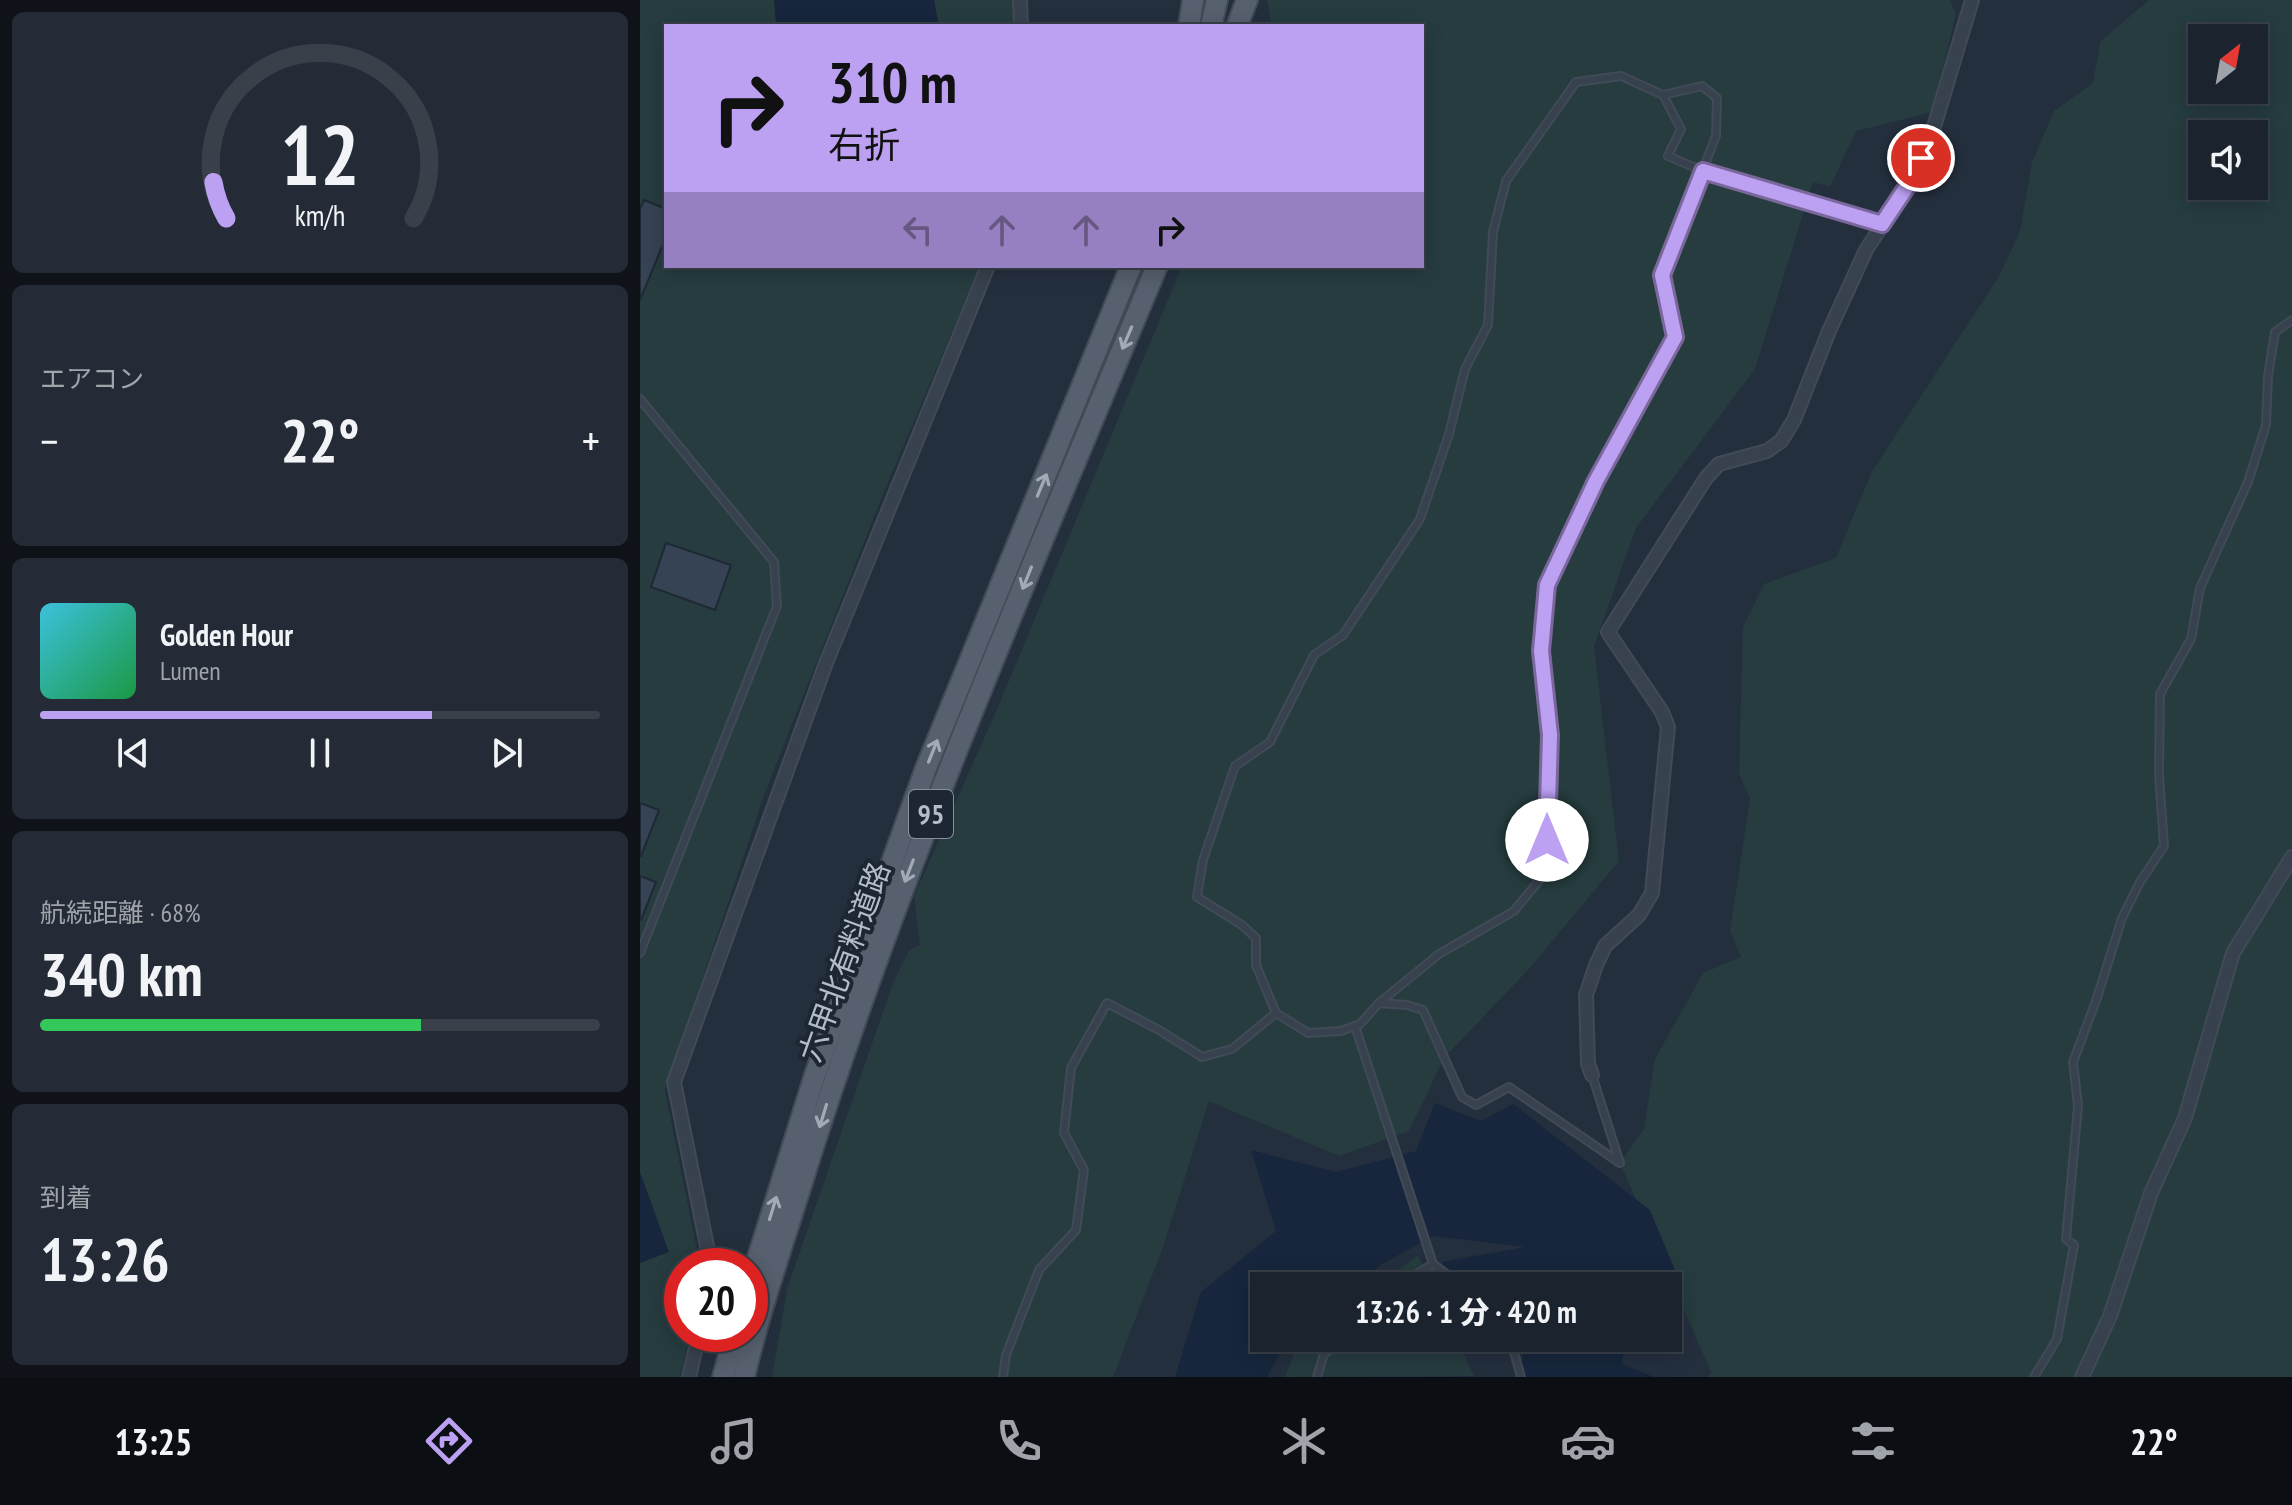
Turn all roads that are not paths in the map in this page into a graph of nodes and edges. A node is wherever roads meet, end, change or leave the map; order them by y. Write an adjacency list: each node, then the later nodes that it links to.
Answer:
1 (1020, 0): 7 (street)
2 (1193, 0): 8 (main road)
3 (1217, 0): 9 (main road)
4 (1238, 0): 10 (main road)
5 (1247, 0): 11 (main road)
6 (1972, 0): 14 (street)
7 (1021, 24)
8 (1189, 24)
9 (1211, 24)
10 (1235, 24)
11 (1236, 24)
12 (1663, 95): 13 (lane); 13 (lane); 23 (lane)
13 (1703, 171): 14 (lane); 22 (lane)
14 (1882, 224): 25 (street)
15 (987, 268): 26 (street)
16 (1127, 268): 27 (main road, 六甲北有料道路 / 95, one-way to 16)
17 (1156, 268): 37 (main road, 六甲北有料道路 / 95, one-way to 37)
18 (2292, 320): 41 (lane)
19 (640, 399): 21 (lane)
20 (2292, 857): 42 (street)
21 (640, 953)
22 (1379, 1003): 24 (lane); 25 (lane)
23 (1276, 1013): 24 (lane); 38 (lane)
24 (1355, 1026): 28 (lane)
25 (1592, 1075)
26 (707, 1248)
27 (761, 1248)
28 (1433, 1264): 29 (lane); 30 (lane)
29 (1420, 1272)
30 (1444, 1272)
31 (695, 1352): 35 (street)
32 (730, 1352): 36 (main road)
33 (1327, 1352): 39 (lane)
34 (1514, 1352): 40 (lane)
35 (689, 1377)
36 (723, 1377)
37 (744, 1377)
38 (1003, 1377)
39 (1317, 1377)
40 (1521, 1377)
41 (2034, 1377)
42 (2082, 1377)

